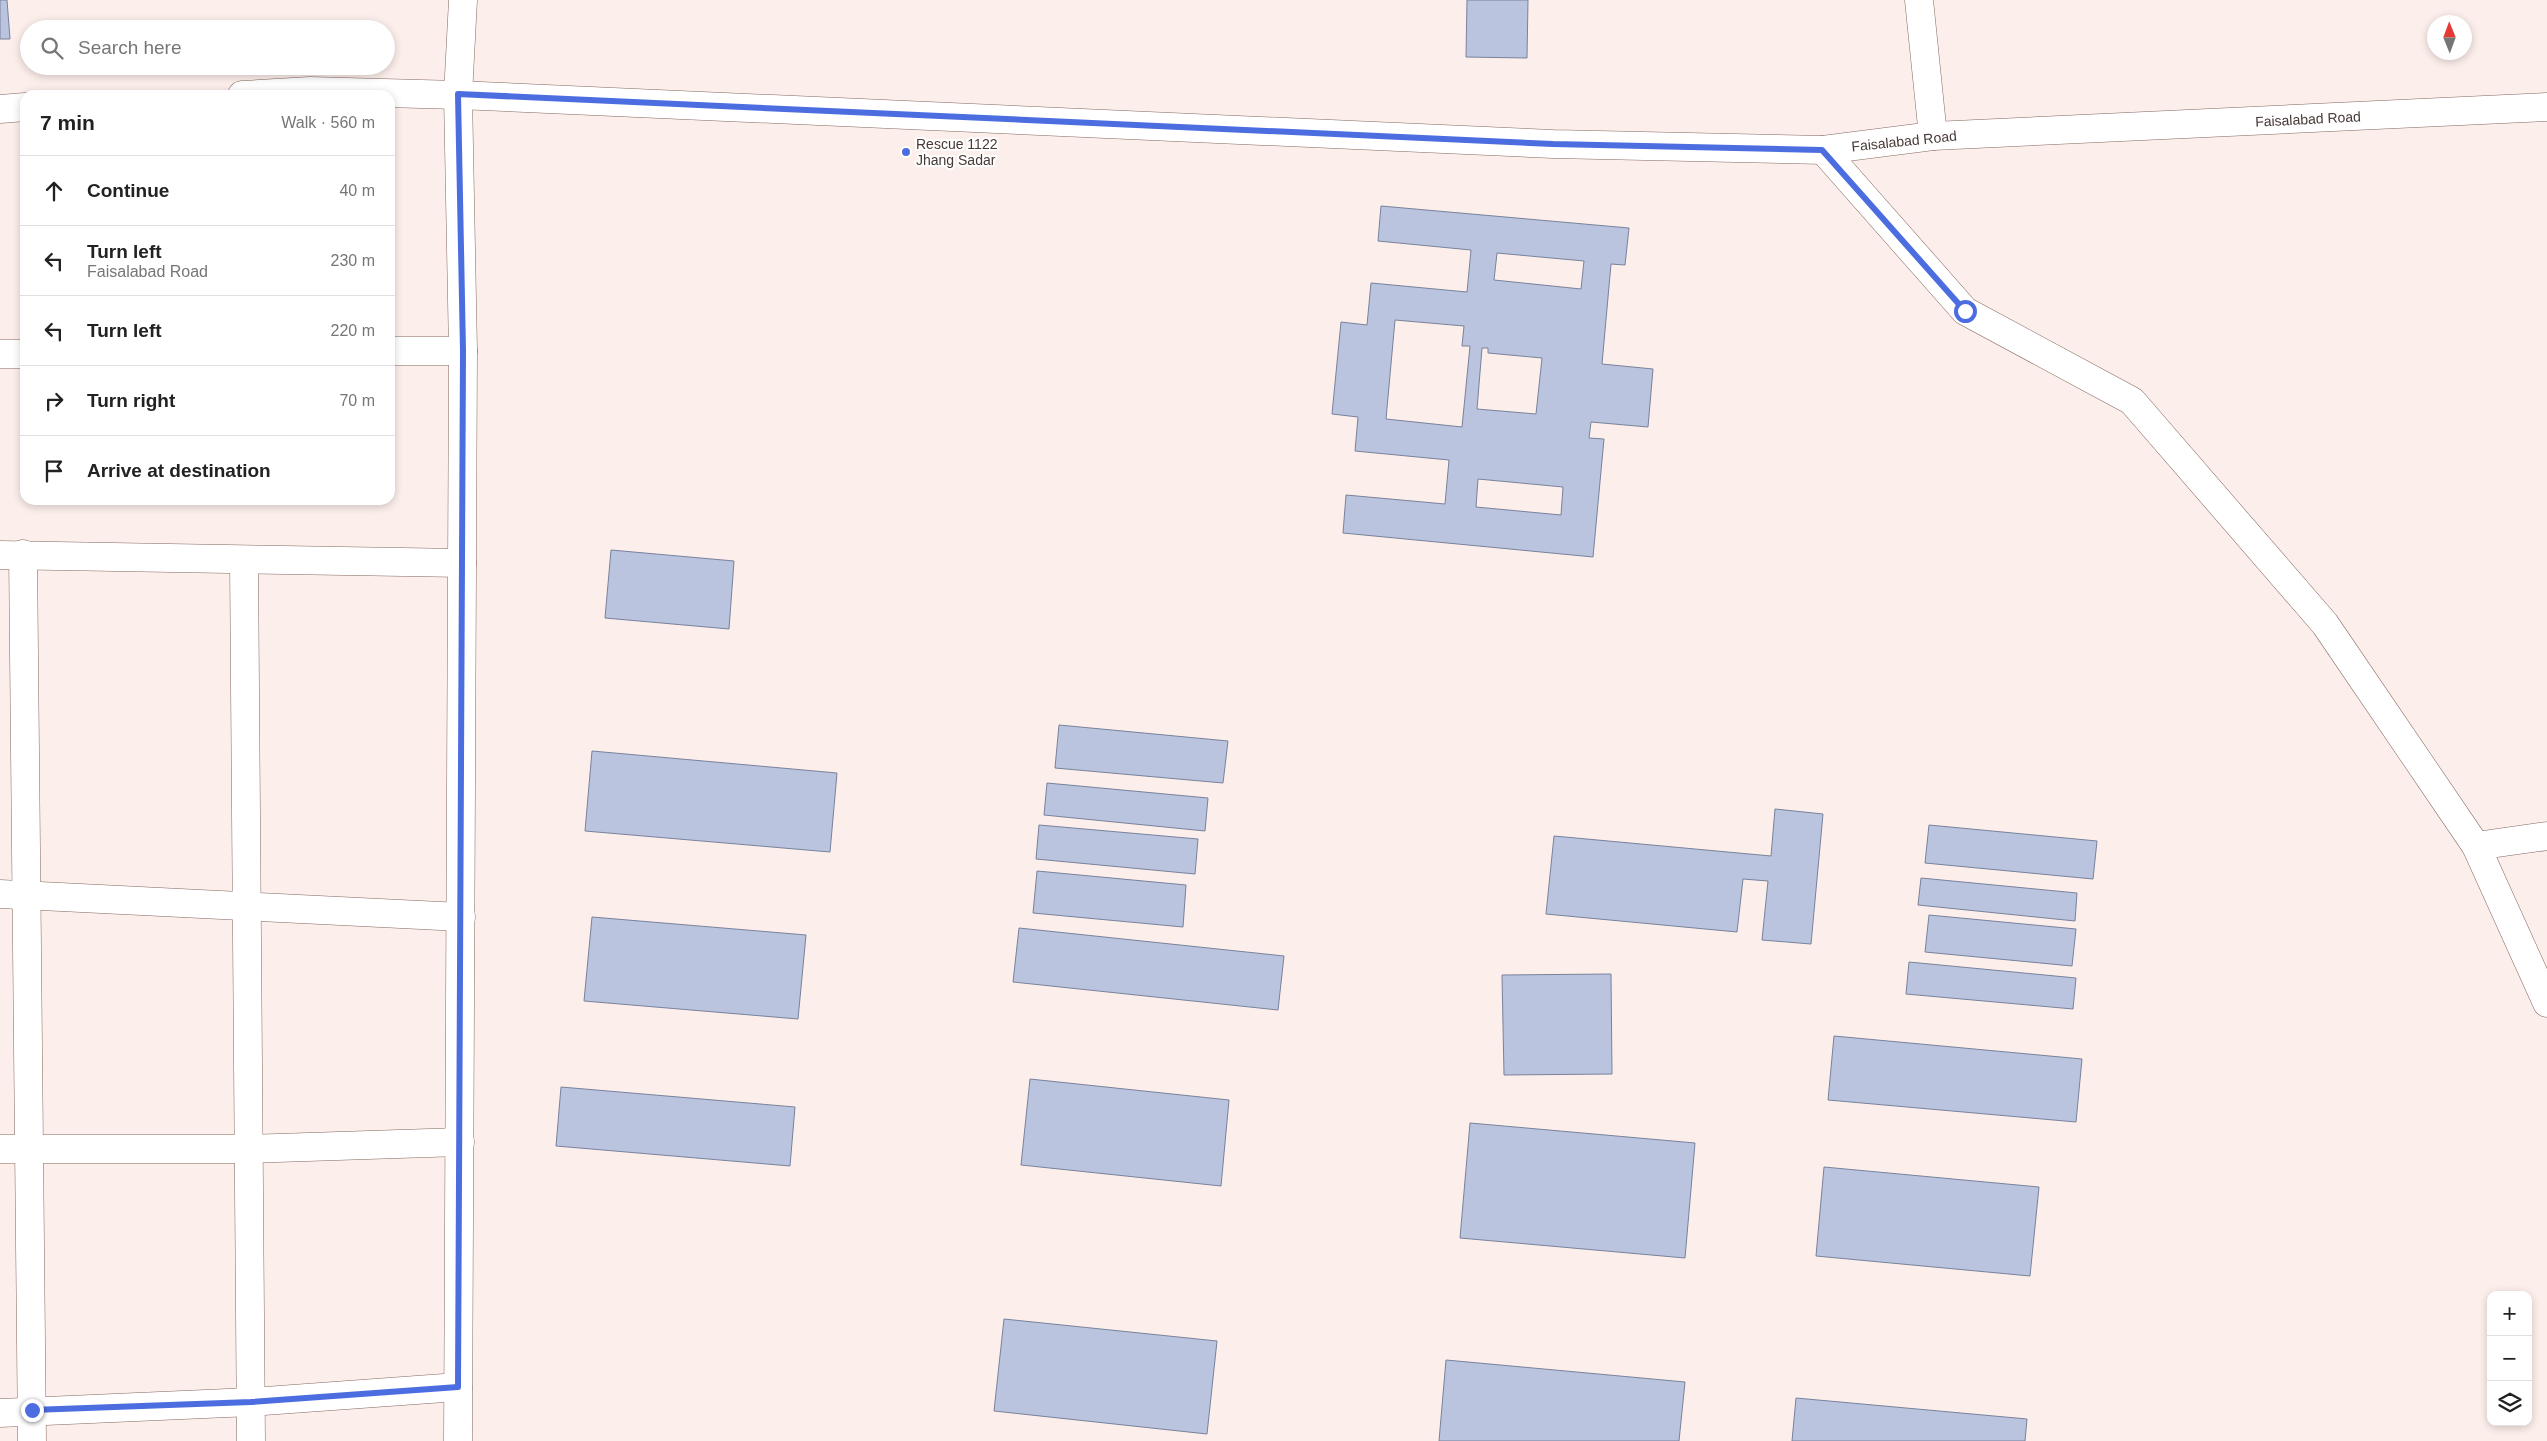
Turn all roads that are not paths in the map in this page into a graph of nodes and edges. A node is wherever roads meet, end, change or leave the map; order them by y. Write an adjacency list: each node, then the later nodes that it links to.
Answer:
1 (463, 0): 4 (street)
2 (1920, 0): 8 (street)
3 (395, 93): 4 (street, Faisalabad Road)
4 (458, 94): 9 (street, Faisalabad Road); 11 (street)
5 (20, 107): 7 (street)
6 (2547, 107): 8 (street, Faisalabad Road)
7 (0, 108)
8 (1933, 136): 9 (street, Faisalabad Road)
9 (1822, 150): 18 (street)
10 (395, 351): 11 (street)
11 (463, 351): 16 (street)
12 (0, 354): 13 (street)
13 (20, 354)
14 (12, 555): 15 (street); 19 (street)
15 (244, 560): 16 (street); 20 (street)
16 (462, 563): 21 (street)
17 (2547, 836): 18 (street)
18 (2476, 846): 22 (street)
19 (13, 894): 20 (street); 24 (street)
20 (247, 907): 21 (street); 26 (street)
21 (460, 917): 23 (street)
22 (2547, 1003)
23 (460, 1142): 26 (street); 27 (street)
24 (30, 1148): 25 (street); 26 (street); 29 (street)
25 (0, 1149)
26 (248, 1149): 28 (street)
27 (458, 1387): 28 (street); 33 (street)
28 (251, 1402): 29 (street); 32 (street)
29 (32, 1410): 30 (street); 31 (street)
30 (0, 1412)
31 (32, 1441)
32 (251, 1441)
33 (458, 1441)

